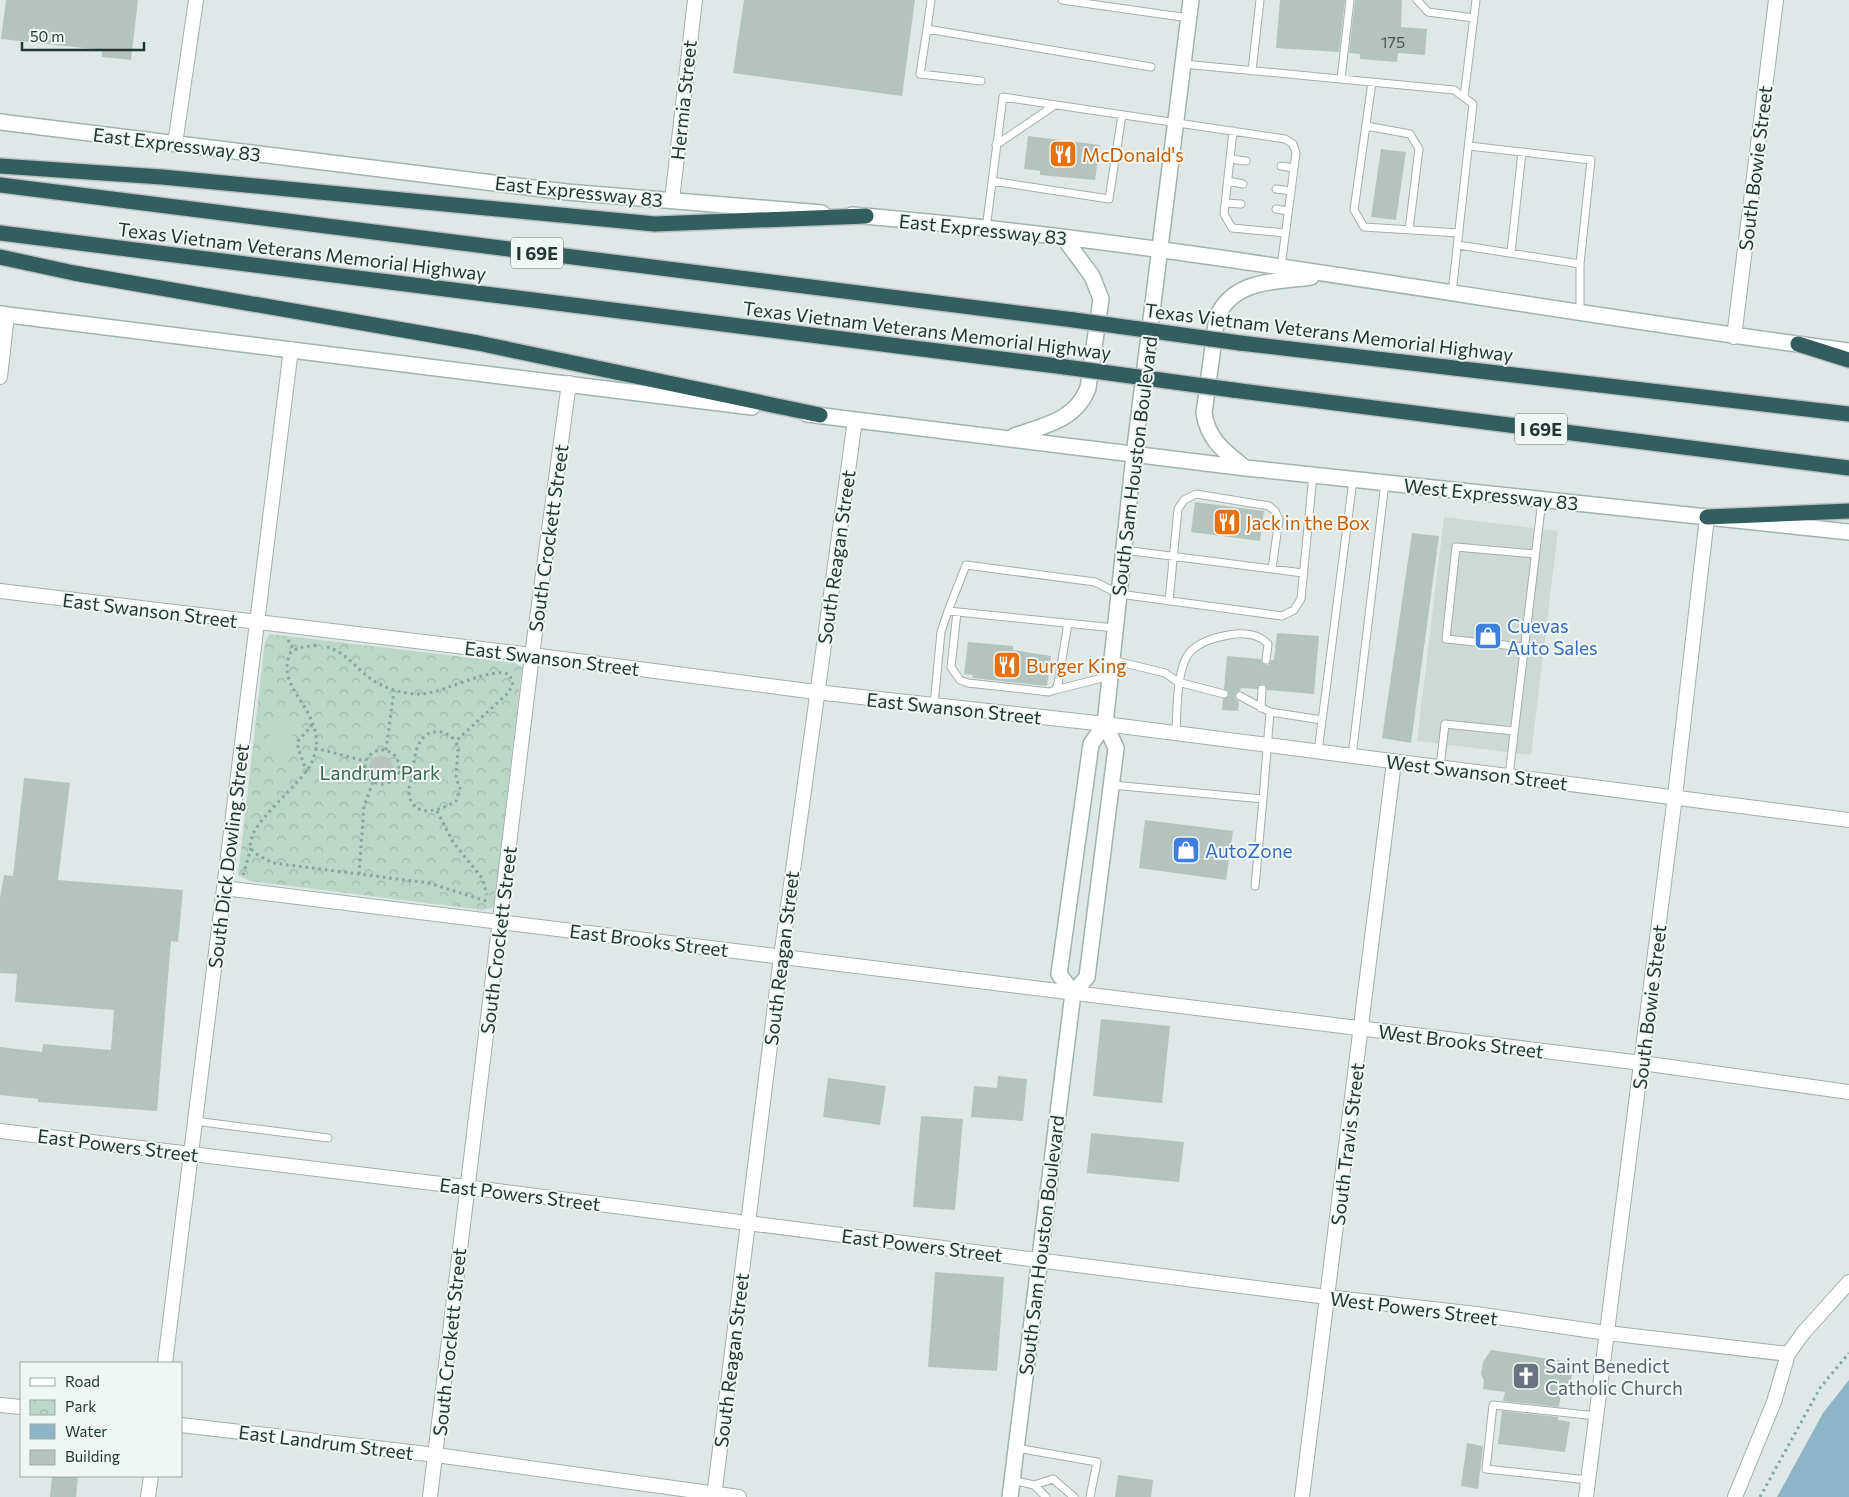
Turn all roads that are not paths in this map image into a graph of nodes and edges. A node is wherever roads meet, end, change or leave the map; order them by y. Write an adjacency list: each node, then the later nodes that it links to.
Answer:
1 (196, 0): 27 (street)
2 (694, 0): 42 (street, Hermia Street)
3 (931, 0): 13 (lane)
4 (1062, 0): 11 (lane)
5 (1191, 0): 11 (main road, South Sam Houston Boulevard)
6 (1260, 0): 16 (lane)
7 (1350, 0): 17 (lane)
8 (1417, 0): 12 (lane)
9 (1476, 0): 12 (lane)
10 (1776, 0): 64 (street, South Bowie Street)
11 (1189, 18): 14 (main road, South Sam Houston Boulevard)
12 (1474, 18): 20 (lane)
13 (927, 29): 15 (lane); 18 (lane)
14 (1183, 64): 16 (lane); 24 (main road, South Sam Houston Boulevard)
15 (1151, 67)
16 (1252, 71): 17 (lane)
17 (1341, 79): 19 (lane)
18 (980, 81)
19 (1372, 82): 20 (lane); 25 (lane)
20 (1464, 97): 29 (lane)
21 (1055, 105): 22 (lane); 28 (lane); 28 (lane)
22 (1122, 115): 24 (lane); 36 (lane)
23 (0, 122): 27 (main road, East Expressway 83)
24 (1176, 122): 26 (lane); 55 (main road, South Sam Houston Boulevard)
25 (1366, 126): 49 (lane); 49 (lane)
26 (1233, 131): 31 (lane); 35 (lane)
27 (175, 144): 42 (main road, East Expressway 83)
28 (996, 145): 36 (lane)
29 (1469, 146): 30 (lane); 50 (lane)
30 (1522, 152): 56 (lane); 58 (lane)
31 (1230, 160): 32 (lane); 37 (lane)
32 (1246, 162)
33 (0, 166): 47 (highway)
34 (1281, 166): 35 (lane)
35 (1294, 168): 41 (lane)
36 (992, 181): 48 (lane)
37 (1228, 181): 38 (lane); 43 (lane)
38 (1242, 184)
39 (0, 185): 71 (highway, Texas Vietnam Veterans Memorial Highway / I 69E, bridge)
40 (1276, 189): 41 (lane)
41 (1291, 191): 46 (lane)
42 (672, 200): 47 (main road, East Expressway 83)
43 (1226, 203): 44 (lane); 52 (lane)
44 (1240, 204)
45 (1276, 210): 46 (lane)
46 (1288, 211): 52 (lane)
47 (866, 216): 48 (main road, East Expressway 83)
48 (986, 229): 53 (main road, East Expressway 83)
49 (1409, 230): 50 (lane)
50 (1459, 233): 54 (lane)
51 (0, 234): 77 (highway, Texas Vietnam Veterans Memorial Highway / I 69E, bridge)
52 (1285, 234): 59 (lane)
53 (1064, 238): 55 (main road, East Expressway 83); 74 (main road)
54 (1458, 244): 56 (lane); 61 (lane)
55 (1160, 249): 59 (main road); 75 (main road, South Sam Houston Boulevard)
56 (1511, 252): 58 (lane)
57 (0, 257): 72 (highway)
58 (1580, 264): 62 (lane)
59 (1280, 268): 60 (main road)
60 (1324, 275): 61 (main road); 76 (main road)
61 (1452, 294): 62 (main road)
62 (1580, 313): 64 (main road)
63 (3, 314): 66 (main road); 69 (street)
64 (1734, 336): 65 (main road)
65 (1798, 344): 67 (main road); 68 (highway)
66 (291, 349): 70 (main road); 95 (street, South Dick Dowling Street)
67 (1849, 351)
68 (1849, 360)
69 (0, 377)
70 (569, 383): 72 (main road); 99 (street, South Crockett Street)
71 (1849, 414)
72 (820, 415): 73 (main road)
73 (855, 420): 74 (main road); 106 (street, South Reagan Street)
74 (1011, 437): 75 (main road)
75 (1134, 456): 76 (main road, West Expressway 83); 85 (main road, South Sam Houston Boulevard)
76 (1246, 468): 78 (main road, West Expressway 83)
77 (1849, 468)
78 (1313, 475): 79 (main road, West Expressway 83); 89 (lane)
79 (1353, 480): 80 (main road, West Expressway 83); 112 (lane)
80 (1385, 483): 81 (main road, West Expressway 83); 118 (lane)
81 (1542, 500): 83 (main road, West Expressway 83); 86 (lane)
82 (1849, 511): 83 (highway)
83 (1707, 517): 84 (main road, West Expressway 83); 123 (street, South Bowie Street)
84 (1849, 532)
85 (1124, 550): 87 (lane); 91 (main road, South Sam Houston Boulevard)
86 (1535, 554): 98 (lane); 98 (lane)
87 (1175, 557): 88 (lane); 88 (lane); 92 (lane)
88 (1272, 569): 89 (lane)
89 (1303, 573): 92 (lane)
90 (0, 591): 95 (street, East Swanson Street)
91 (1119, 594): 92 (lane); 93 (lane); 97 (main road, South Sam Houston Boulevard)
92 (1169, 601)
93 (948, 611): 94 (lane); 109 (lane)
94 (957, 612): 96 (lane); 105 (lane)
95 (257, 623): 99 (street, East Swanson Street); 127 (street, South Dick Dowling Street)
96 (1068, 623): 97 (lane); 105 (lane)
97 (1115, 628): 100 (main road, South Sam Houston Boulevard)
98 (1524, 647): 114 (lane)
99 (532, 655): 106 (street, East Swanson Street); 128 (street, South Crockett Street)
100 (1112, 660): 102 (main road, South Sam Houston Boulevard); 103 (lane)
101 (1266, 660): 103 (lane)
102 (1110, 676): 105 (lane); 113 (main road, South Sam Houston Boulevard)
103 (1178, 682): 107 (lane); 115 (lane)
104 (1262, 689): 110 (lane)
105 (1055, 690)
106 (816, 692): 109 (street, East Swanson Street); 129 (street, South Reagan Street)
107 (1224, 694)
108 (1240, 696): 110 (lane)
109 (934, 705): 113 (street, East Swanson Street)
110 (1261, 708): 111 (lane)
111 (1270, 712): 112 (lane); 116 (lane)
112 (1322, 720): 117 (lane)
113 (1105, 724): 115 (street, West Swanson Street); 122 (main road, South Sam Houston Boulevard); 130 (main road)
114 (1514, 731): 120 (lane); 121 (lane)
115 (1176, 733): 116 (street, West Swanson Street)
116 (1268, 746): 117 (street, West Swanson Street); 124 (lane)
117 (1318, 752): 118 (street, West Swanson Street)
118 (1352, 756): 119 (street, West Swanson Street)
119 (1394, 762): 120 (street, West Swanson Street); 131 (street, South Travis Street)
120 (1440, 767): 121 (street, West Swanson Street)
121 (1509, 776): 123 (street, West Swanson Street)
122 (1112, 785): 124 (lane); 130 (main road, South Sam Houston Boulevard)
123 (1675, 796): 125 (street, West Swanson Street); 132 (street, South Bowie Street)
124 (1263, 800): 126 (lane)
125 (1849, 820)
126 (1255, 886)
127 (224, 888): 128 (street, East Brooks Street); 134 (street, South Dick Dowling Street)
128 (501, 922): 129 (street, East Brooks Street); 138 (street, South Crockett Street)
129 (781, 957): 130 (street, East Brooks Street); 139 (street, South Reagan Street)
130 (1073, 993): 131 (street, West Brooks Street); 140 (main road, South Sam Houston Boulevard)
131 (1362, 1029): 132 (street, West Brooks Street); 142 (street, South Travis Street)
132 (1642, 1063): 133 (street, West Brooks Street); 143 (street, South Bowie Street)
133 (1849, 1092)
134 (194, 1121): 136 (lane); 137 (street, South Dick Dowling Street)
135 (0, 1131): 137 (street, East Powers Street)
136 (328, 1138)
137 (190, 1153): 138 (street, East Powers Street); 145 (street, South Dick Dowling Street)
138 (466, 1187): 139 (street, East Powers Street); 151 (street, South Crockett Street)
139 (747, 1223): 140 (street, East Powers Street); 156 (street, South Reagan Street)
140 (1040, 1260): 142 (street, West Powers Street); 150 (main road, South Sam Houston Boulevard)
141 (1849, 1282): 144 (street)
142 (1327, 1297): 143 (street, West Powers Street); 164 (street, South Travis Street)
143 (1607, 1333): 144 (street, West Powers Street); 148 (street, South Bowie Street)
144 (1788, 1354): 166 (street)
145 (165, 1362)
146 (0, 1404): 147 (street)
147 (20, 1407)
148 (1597, 1416): 154 (street, South Bowie Street); 154 (lane)
149 (182, 1425): 151 (street, East Landrum Street)
150 (1016, 1448): 153 (main road, South Sam Houston Boulevard); 163 (lane)
151 (436, 1455): 156 (street, East Landrum Street); 159 (street, South Crockett Street)
152 (151, 1477): 158 (street)
153 (1012, 1480): 155 (lane); 161 (main road, South Sam Houston Boulevard)
154 (1588, 1480): 165 (street, South Bowie Street)
155 (1034, 1485): 157 (lane); 162 (lane)
156 (715, 1496): 160 (street, East Landrum Street)
157 (1046, 1496)
158 (148, 1497)
159 (430, 1497)
160 (739, 1497)
161 (1010, 1497)
162 (1074, 1497)
163 (1090, 1497)
164 (1302, 1497)
165 (1586, 1497)
166 (1735, 1497)

